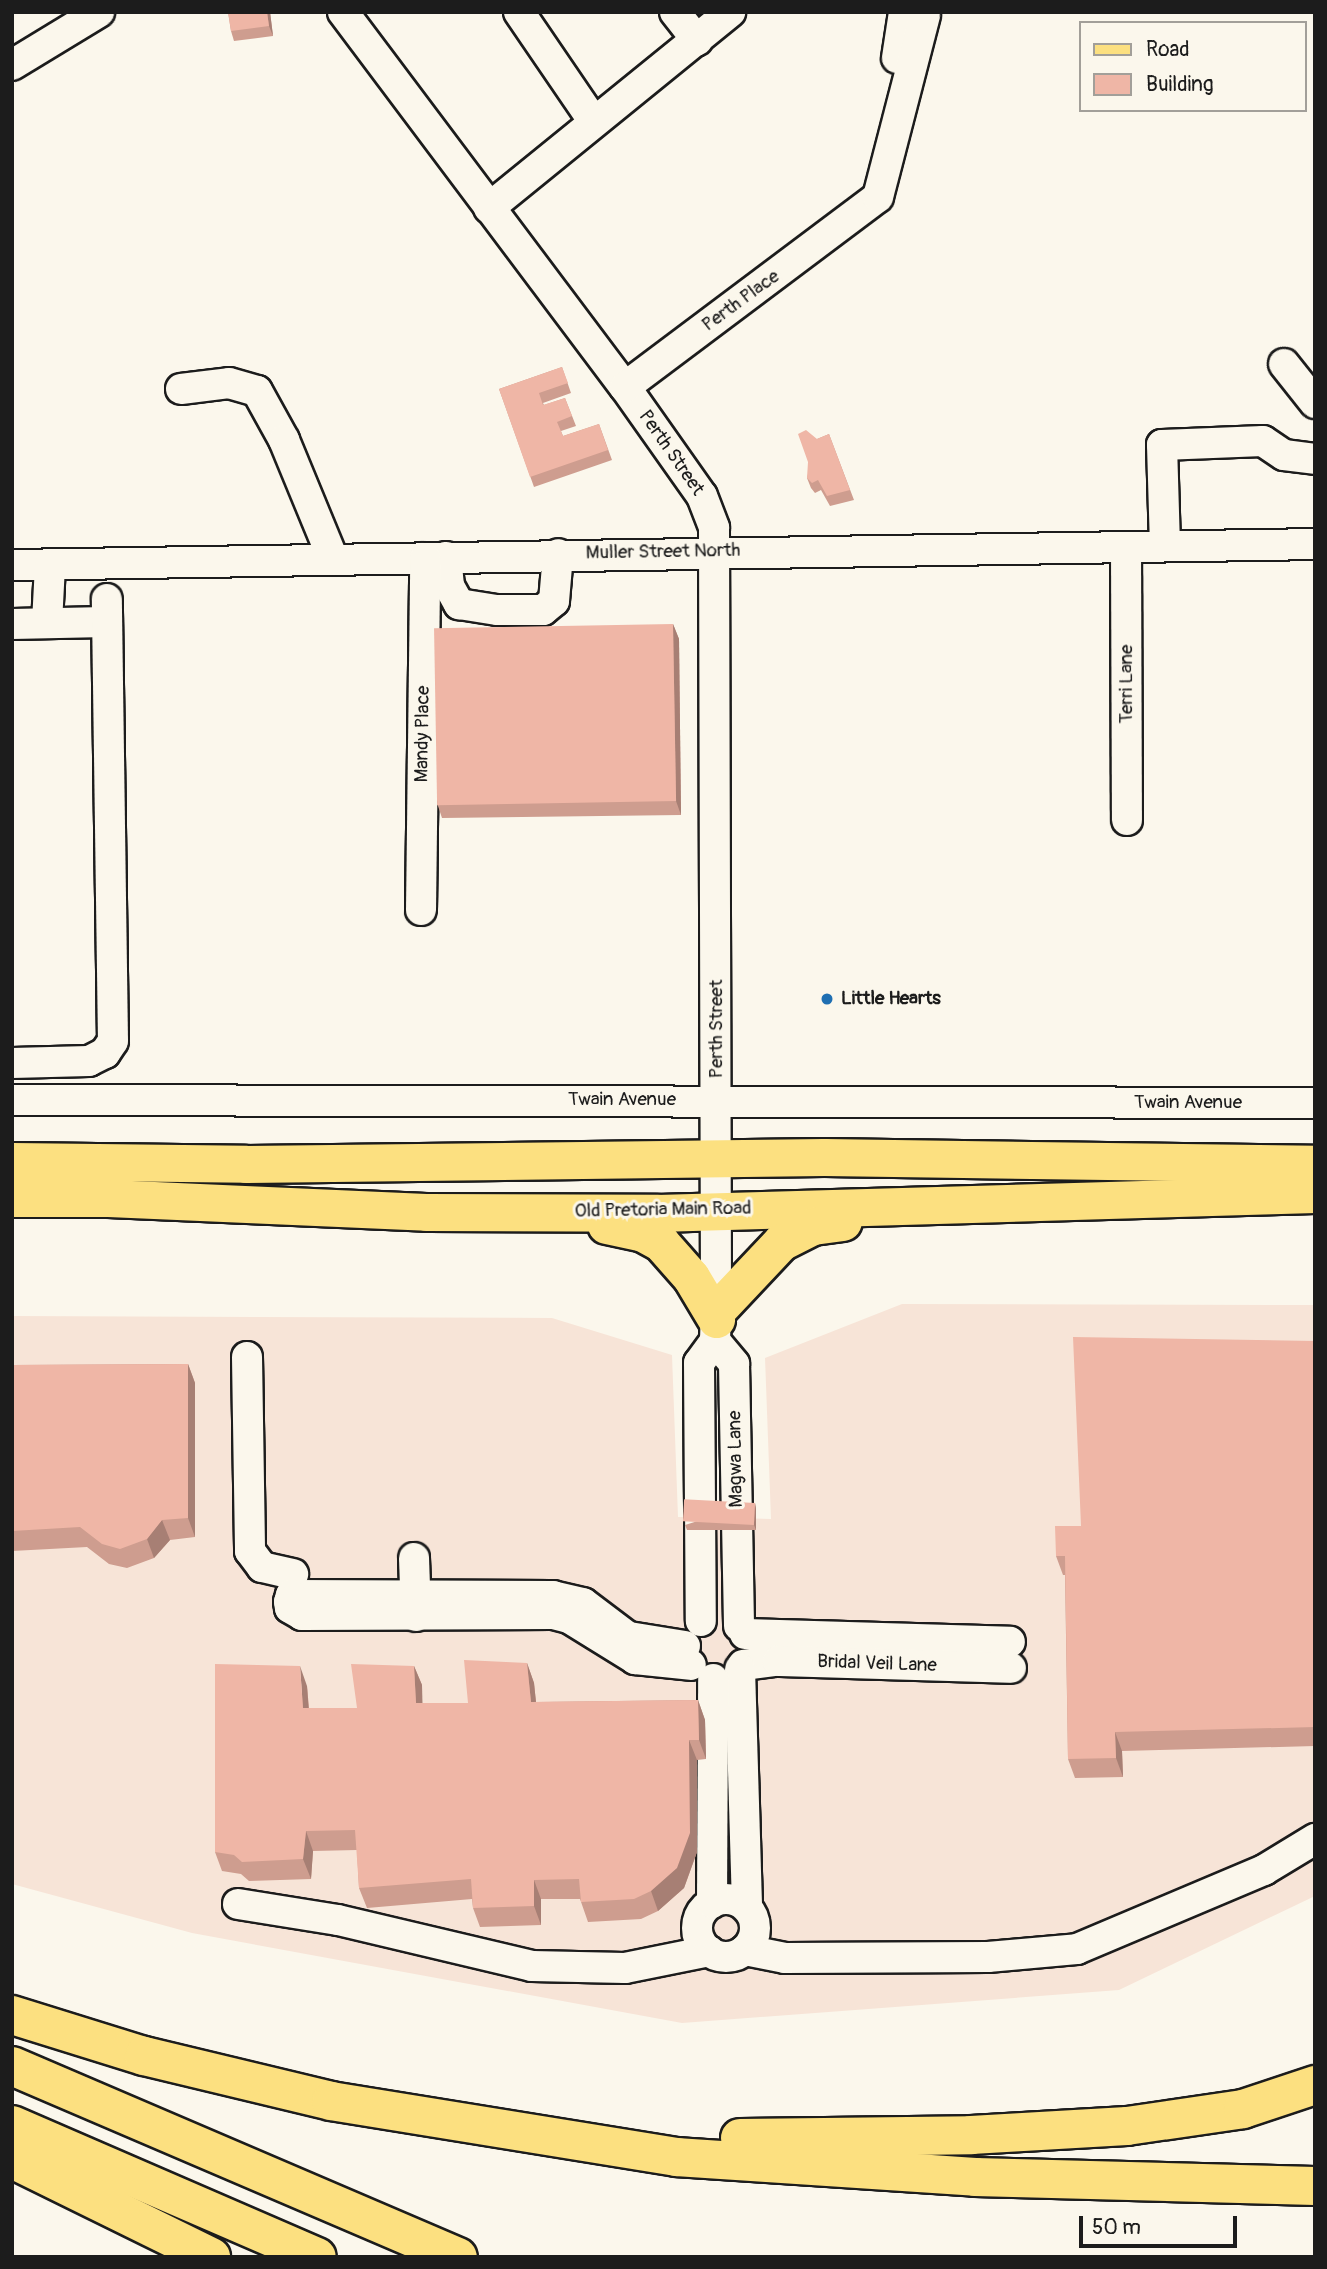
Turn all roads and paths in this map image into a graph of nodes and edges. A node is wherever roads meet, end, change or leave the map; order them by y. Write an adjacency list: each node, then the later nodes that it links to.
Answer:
1 (99, 12): 8 (street)
2 (344, 12): 10 (street, Perth Street)
3 (519, 12): 9 (street)
4 (675, 12): 7 (street)
5 (730, 12): 7 (street)
6 (914, 14): 12 (street, Perth Place)
7 (697, 40): 9 (street)
8 (12, 65)
9 (594, 122): 10 (street)
10 (489, 208): 12 (street, Perth Street)
11 (1284, 364): 14 (street)
12 (625, 387): 19 (street, Perth Street)
13 (181, 389): 22 (street)
14 (1315, 403)
15 (1315, 459): 17 (street)
16 (1315, 544): 17 (street, Muller Street North)
17 (1166, 546): 18 (street, Muller Street North)
18 (1126, 548): 19 (street, Muller Street North); 27 (street, Terri Lane)
19 (715, 551): 20 (street, Muller Street North); 31 (street, Perth Street)
20 (558, 554): 21 (street, Muller Street North); 21 (street)
21 (435, 558): 22 (street, Muller Street North); 28 (street, Mandy Place)
22 (333, 559): 24 (street, Muller Street North)
23 (12, 565): 24 (street, Muller Street North)
24 (50, 565): 25 (street)
25 (47, 623): 26 (street); 29 (street)
26 (12, 624)
27 (1127, 820)
28 (421, 910)
29 (12, 1063)
30 (12, 1100): 31 (street, Twain Avenue)
31 (718, 1100): 32 (street, Twain Avenue); 33 (street, Perth Street)
32 (1315, 1103)
33 (717, 1159): 34 (main road); 35 (main road); 39 (street, Perth Street)
34 (12, 1161)
35 (1315, 1164)
36 (1315, 1194): 38 (main road, Old Pretoria Main Road)
37 (12, 1198): 40 (main road, Old Pretoria Main Road)
38 (979, 1203): 39 (main road, Old Pretoria Main Road); 41 (main road)
39 (716, 1209): 40 (main road, Old Pretoria Main Road); 41 (street, Magwa Lane)
40 (465, 1212): 41 (main road)
41 (716, 1324): 45 (street, Magwa Lane); 46 (street, Magwa Lane)
42 (247, 1356): 44 (street)
43 (414, 1558): 49 (street, Bridal Veil Lane)
44 (293, 1574)
45 (701, 1620): 46 (street); 49 (street)
46 (742, 1630): 47 (street, Bridal Veil Lane); 49 (street, Magwa Lane)
47 (869, 1652): 48 (street, Bridal Veil Lane); 49 (street, Bridal Veil Lane)
48 (1010, 1655)
49 (715, 1665): 52 (street, Magwa Lane); 53 (street, Magwa Lane)
50 (1315, 1839): 55 (street)
51 (239, 1904): 53 (street)
52 (750, 1912): 53 (street); 54 (street); 55 (street)
53 (706, 1927): 54 (street)
54 (745, 1951): 55 (street)
55 (807, 1954)
56 (12, 2015): 60 (highway)
57 (12, 2066): 65 (highway)
58 (1315, 2085): 60 (highway)
59 (12, 2124): 64 (highway)
60 (556, 2138): 62 (highway)
61 (12, 2159): 63 (highway)
62 (1315, 2186)
63 (211, 2257)
64 (317, 2257)
65 (458, 2257)

